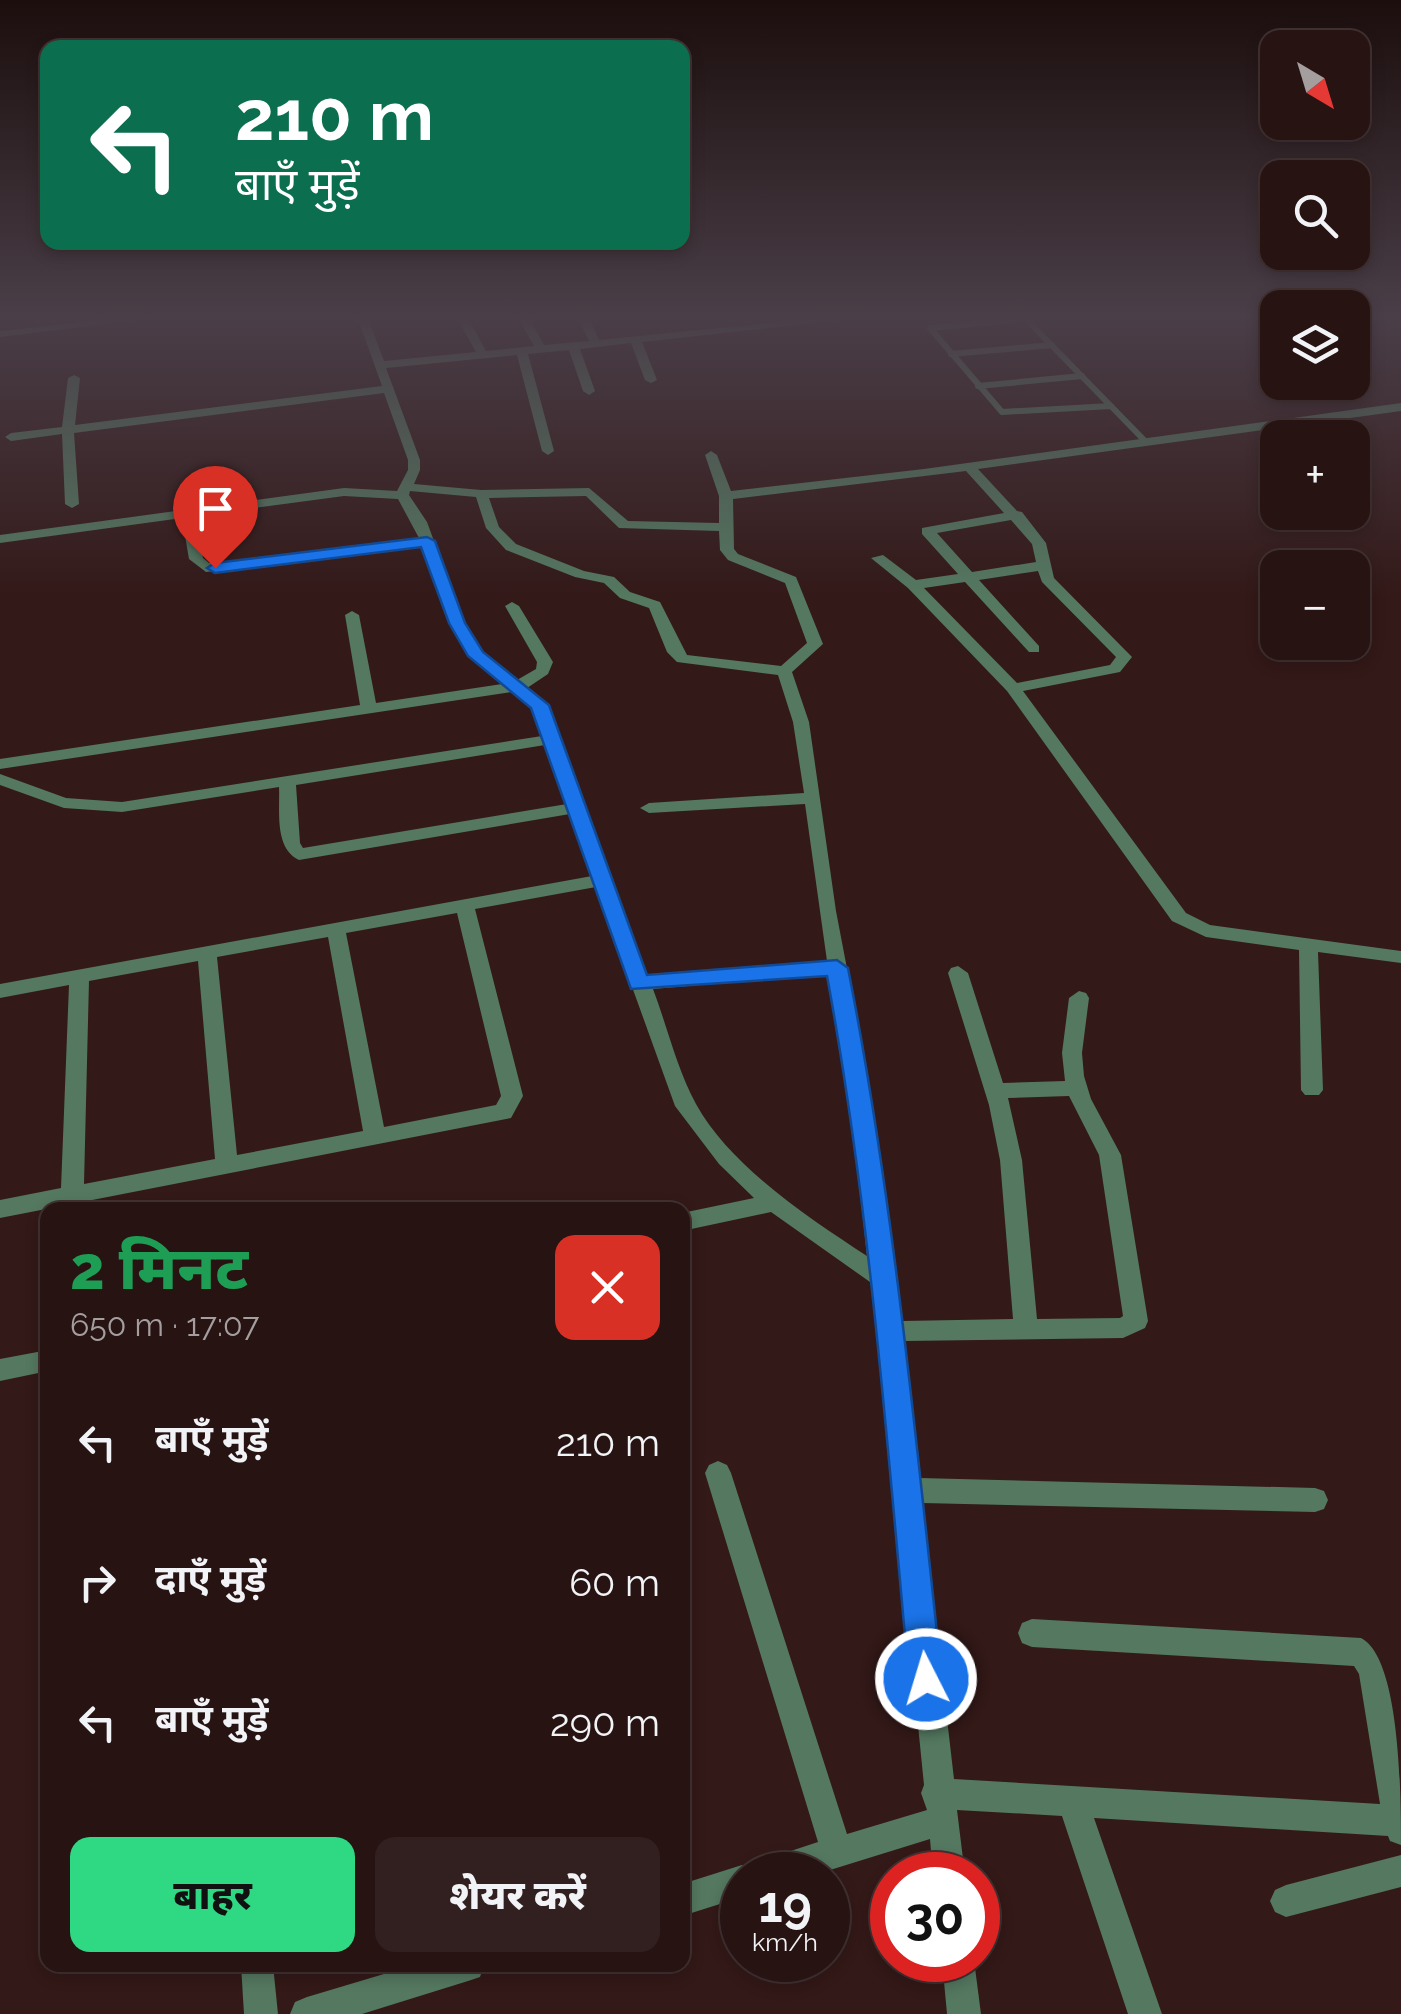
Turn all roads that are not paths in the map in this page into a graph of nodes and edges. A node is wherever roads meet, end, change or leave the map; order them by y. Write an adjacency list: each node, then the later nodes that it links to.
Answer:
1 (70, 410): 9 (street)
2 (220, 410): 9 (street)
3 (396, 410): 15 (street)
4 (537, 410): 12 (street)
5 (1001, 410): 6 (lane)
6 (1061, 410)
7 (1115, 410): 11 (lane)
8 (1378, 410): 11 (street)
9 (68, 430): 10 (street); 18 (street)
10 (11, 438)
11 (1145, 440): 14 (street)
12 (548, 451)
13 (711, 455): 17 (street)
14 (969, 467): 17 (street); 20 (street)
15 (403, 491): 16 (street); 19 (street); 23 (street)
16 (481, 494): 21 (street); 31 (street)
17 (726, 496): 21 (street)
18 (72, 504)
19 (188, 513): 22 (street); 23 (street)
20 (1017, 515): 25 (street); 26 (street)
21 (726, 528): 31 (street)
22 (0, 539)
23 (427, 541): 32 (street)
24 (878, 558): 27 (street)
25 (1041, 566): 26 (street); 33 (street)
26 (969, 576): 27 (street); 30 (street)
27 (913, 585): 33 (street)
28 (512, 606): 32 (street)
29 (352, 615): 34 (street)
30 (1034, 649)
31 (784, 671): 39 (street)
32 (520, 686): 34 (street); 35 (street)
33 (1014, 688): 45 (street)
34 (369, 708): 36 (street)
35 (552, 739): 38 (street); 40 (street)
36 (0, 764)
37 (0, 779): 38 (street)
38 (287, 784): 40 (street)
39 (813, 798): 41 (street); 48 (street)
40 (576, 808): 42 (street)
41 (649, 808)
42 (602, 880): 43 (street); 51 (street)
43 (465, 905): 44 (street); 57 (street)
44 (336, 928): 46 (street); 57 (street)
45 (1308, 944): 47 (street); 55 (street)
46 (208, 952): 50 (street); 58 (street)
47 (1401, 957)
48 (837, 968): 51 (street); 63 (street)
49 (958, 973): 56 (street)
50 (79, 976): 52 (street); 59 (street)
51 (639, 984): 60 (street)
52 (0, 991)
53 (1079, 998): 54 (street)
54 (1077, 1088): 56 (street); 64 (street)
55 (1312, 1090)
56 (995, 1091): 64 (street)
57 (375, 1138): 58 (street)
58 (227, 1166): 59 (street)
59 (72, 1196): 61 (street)
60 (771, 1202): 62 (street); 63 (street)
61 (0, 1209)
62 (690, 1220)
63 (880, 1277): 65 (street)
64 (1026, 1329): 65 (street)
65 (890, 1331): 69 (street)
66 (40, 1362): 67 (street)
67 (0, 1370)
68 (718, 1473): 76 (street)
69 (908, 1490): 70 (street); 74 (street)
70 (1314, 1500)
71 (1032, 1634): 72 (street)
72 (1392, 1737): 75 (street)
73 (1072, 1799): 74 (street); 75 (street); 88 (street)
74 (940, 1807): 76 (street); 77 (street)
75 (1399, 1826)
76 (837, 1852)
77 (945, 1852)
78 (1401, 1871): 81 (street)
79 (720, 1888): 80 (street)
80 (690, 1897)
81 (1286, 1901)
82 (258, 1972): 85 (street)
83 (445, 1972): 86 (street)
84 (960, 1982): 87 (street)
85 (261, 2014)
86 (307, 2014)
87 (964, 2014)
88 (1145, 2014)

